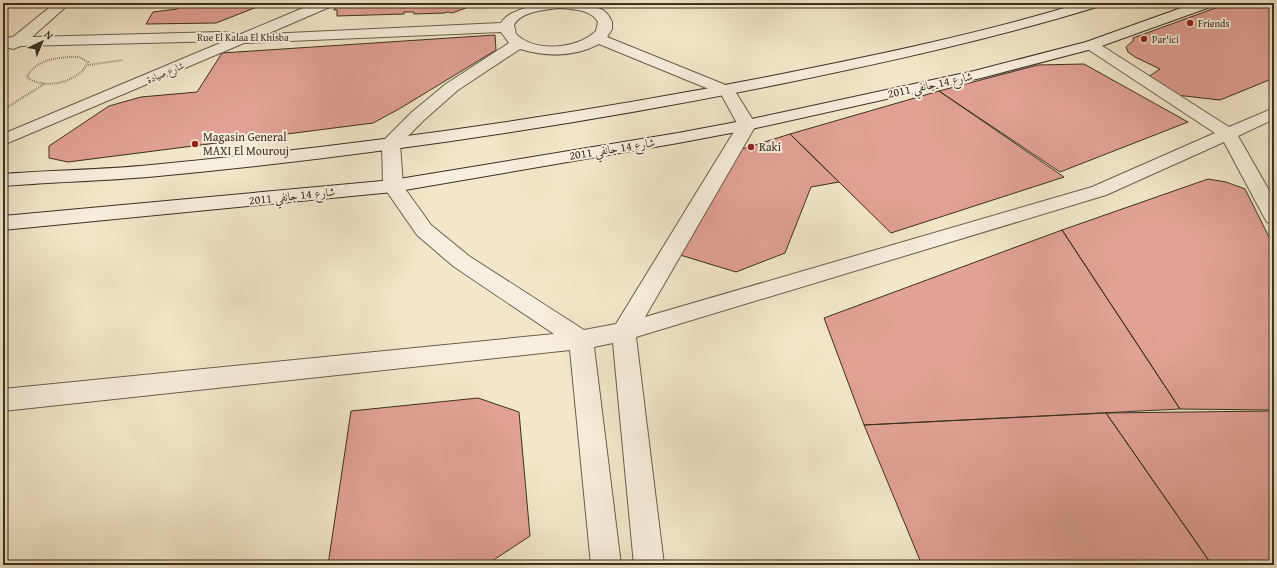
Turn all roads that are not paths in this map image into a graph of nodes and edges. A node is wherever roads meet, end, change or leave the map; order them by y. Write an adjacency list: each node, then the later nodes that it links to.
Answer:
1 (63, 3): 12 (street)
2 (300, 3): 9 (street, شارع صيادة)
3 (327, 3): 10 (street, شارع صيادة)
4 (1095, 3): 16 (street)
5 (1208, 3): 14 (street, شارع 14 جانفي 2011)
6 (544, 4): 7 (street); 8 (street)
7 (574, 4): 11 (street)
8 (507, 27): 10 (street, Rue El Kalaa El Khisba); 13 (street)
9 (221, 36): 10 (street, Rue El Kalaa El Khisba); 12 (street, Rue El Kalaa El Khisba); 19 (street, شارع صيادة)
10 (244, 38): 21 (street, شارع صيادة)
11 (597, 38): 13 (street); 16 (street)
12 (10, 42): 15 (street)
13 (519, 43): 22 (street)
14 (1091, 45): 18 (street, شارع 14 جانفي 2011); 20 (street)
15 (3, 54)
16 (727, 91): 18 (street); 22 (street)
17 (1274, 113): 20 (street)
18 (747, 125): 24 (street, شارع 14 جانفي 2011); 27 (street)
19 (3, 126)
20 (1228, 134): 25 (street); 27 (street)
21 (3, 140)
22 (391, 143): 23 (street); 24 (street)
23 (3, 180)
24 (393, 186): 26 (street, شارع 14 جانفي 2011); 28 (street)
25 (1274, 217)
26 (3, 223)
27 (624, 332): 28 (street); 31 (street)
28 (581, 340): 29 (street); 30 (street)
29 (3, 400)
30 (606, 565)
31 (649, 565)

